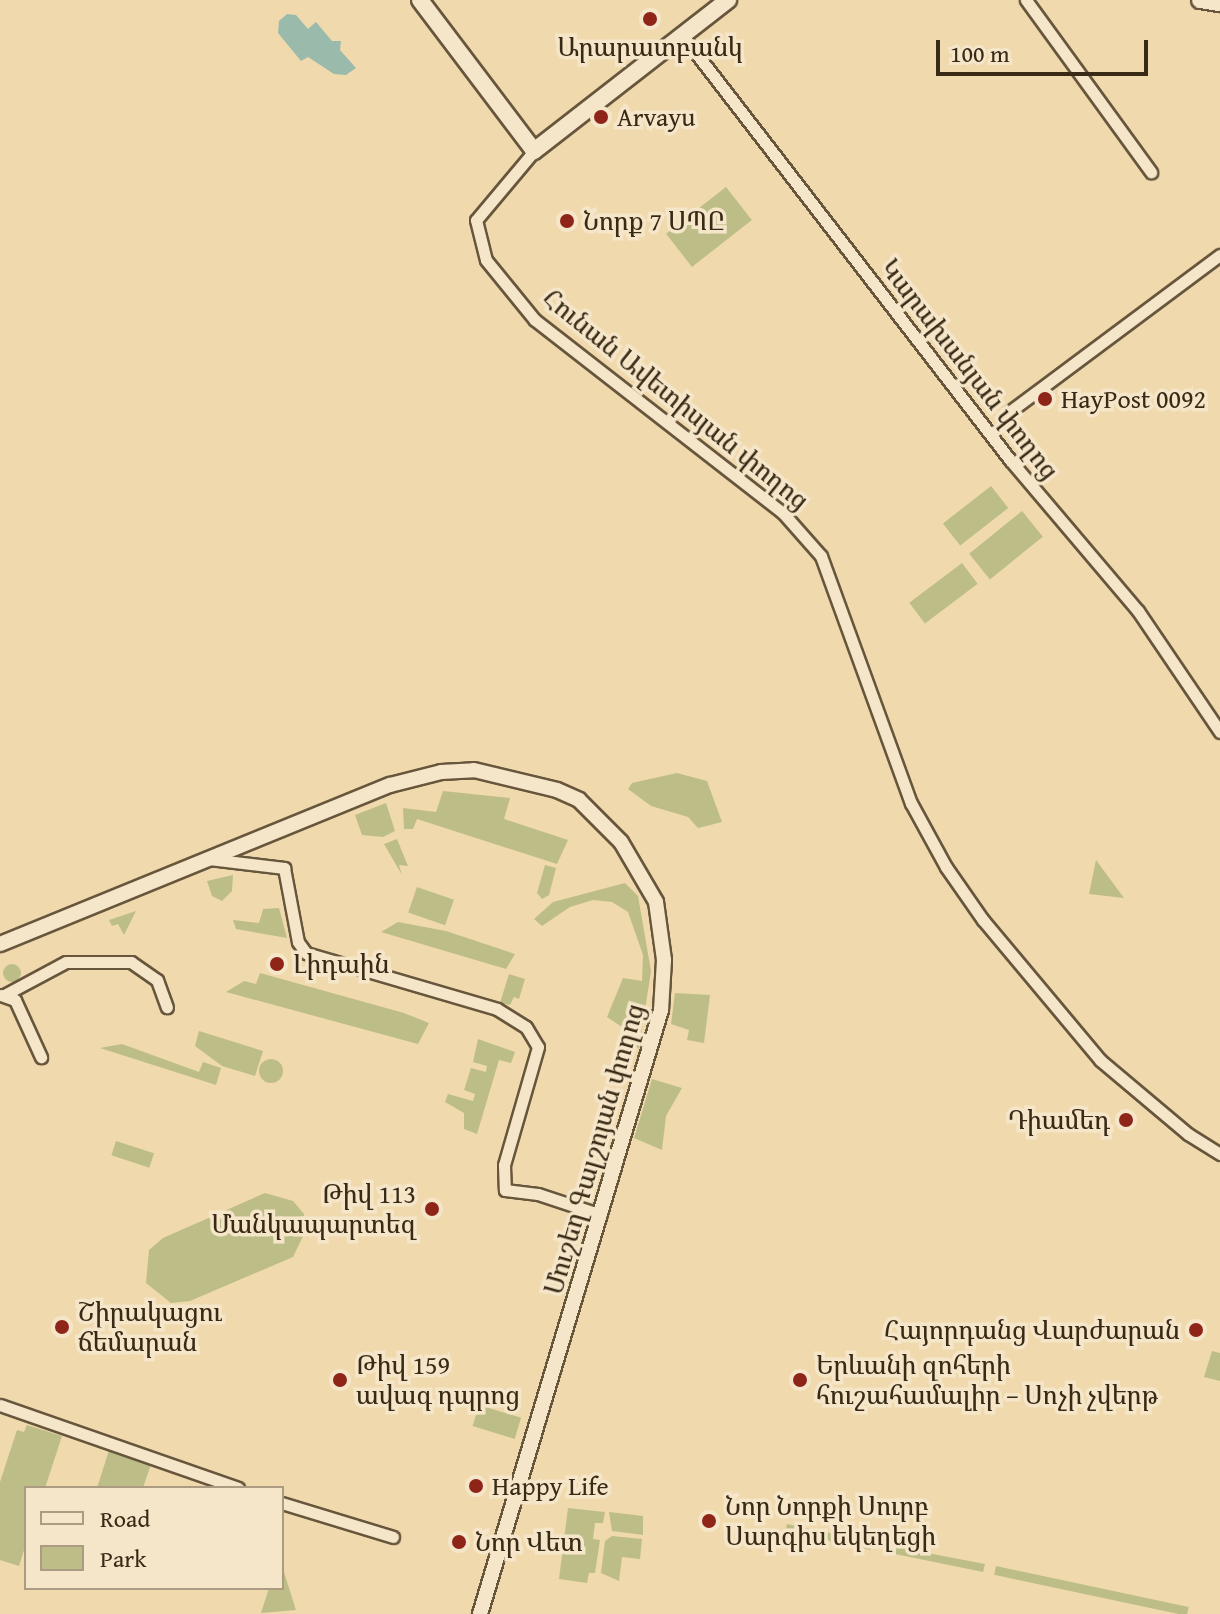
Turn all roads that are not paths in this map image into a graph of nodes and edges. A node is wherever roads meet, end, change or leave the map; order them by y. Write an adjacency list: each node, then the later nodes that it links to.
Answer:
1 (420, 0): 7 (main road)
2 (728, 0): 6 (main road, Հունան Ավետիսյան փողոց)
3 (1026, 0): 8 (street)
4 (1200, 0): 5 (main road)
5 (1220, 3)
6 (682, 35): 7 (main road, Հունան Ավետիսյան փողոց); 11 (street, Կարախանյան փողոց)
7 (534, 151): 17 (street, Հունան Ավետիսյան փողոց)
8 (1151, 172)
9 (1220, 255): 10 (street)
10 (1009, 412)
11 (1220, 732)
12 (204, 859): 13 (street, Մուշեղ Գալշոյան փողոց); 18 (street); 18 (street, Մուշեղ Գալշոյան փողոց)
13 (0, 944)
14 (3, 994): 15 (street); 16 (street)
15 (167, 1007)
16 (41, 1057)
17 (1220, 1154)
18 (601, 1215): 23 (street, Մուշեղ Գալշոյան փողոց)
19 (0, 1405): 20 (street)
20 (232, 1486)
21 (284, 1504): 22 (street)
22 (393, 1537)
23 (480, 1614)

